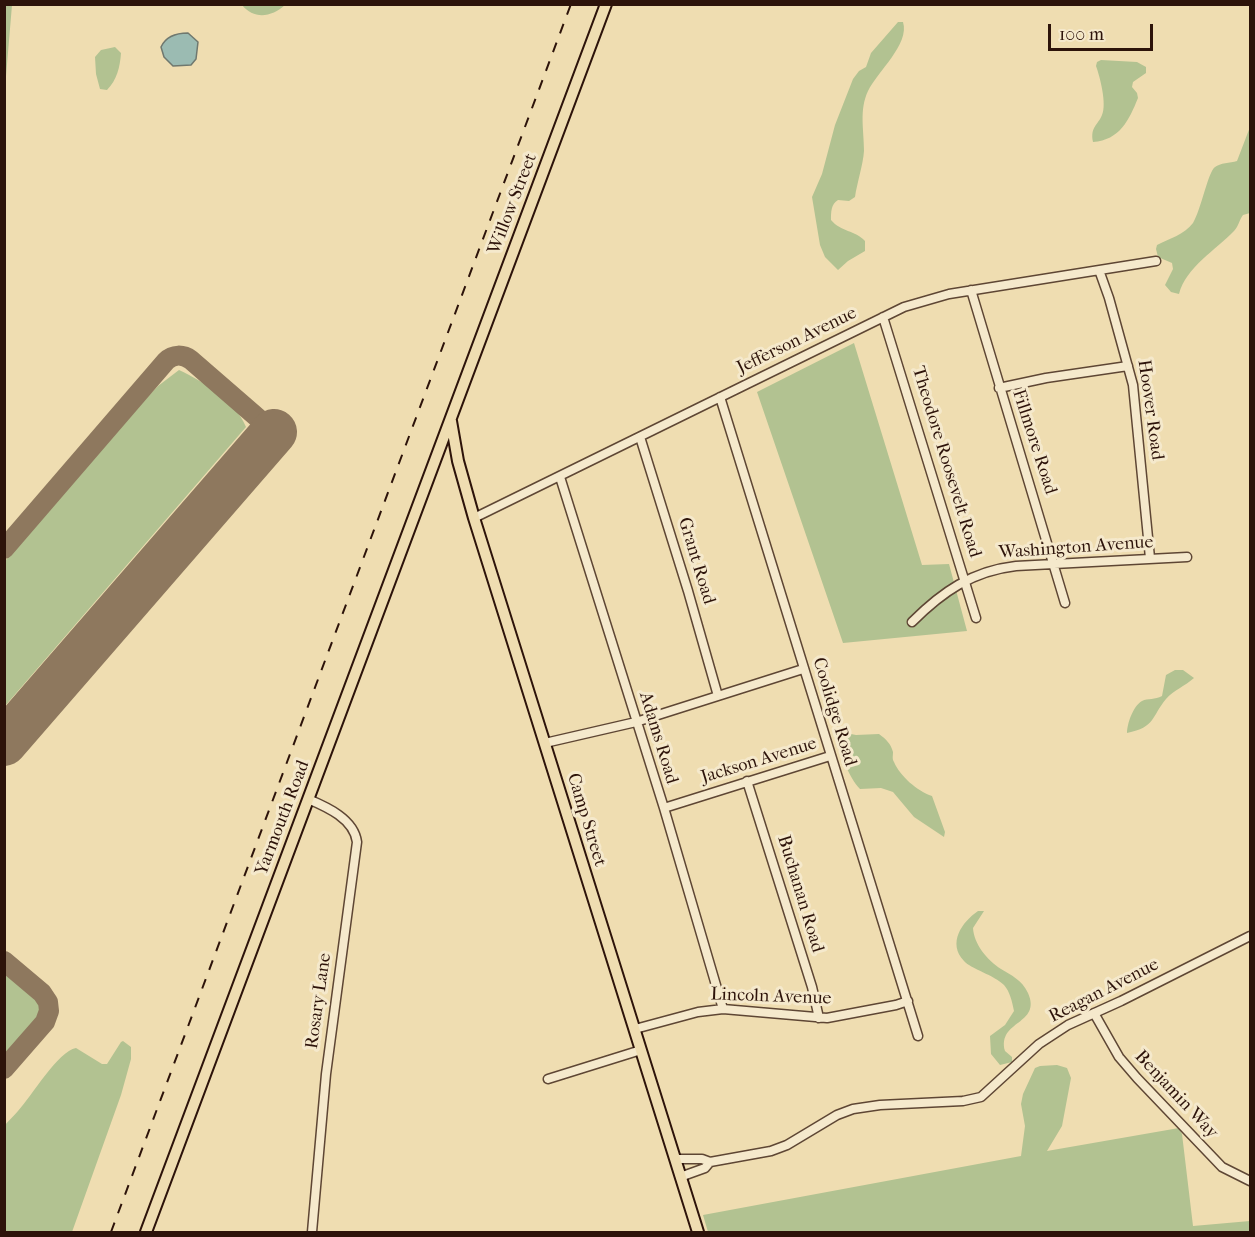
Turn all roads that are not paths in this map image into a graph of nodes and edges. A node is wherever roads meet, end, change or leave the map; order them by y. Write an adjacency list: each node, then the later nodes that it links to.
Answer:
1 (606, 4): 9 (main road, Willow Street)
2 (1156, 261): 3 (street, Jefferson Avenue)
3 (1099, 270): 4 (street, Jefferson Avenue); 6 (street, Hoover Road)
4 (970, 290): 5 (street, Jefferson Avenue); 7 (street, Fillmore Road)
5 (883, 317): 8 (street, Jefferson Avenue); 18 (street, Theodore Roosevelt Road)
6 (1128, 366): 7 (street); 16 (street, Hoover Road)
7 (999, 388): 17 (street, Fillmore Road)
8 (720, 397): 10 (street, Jefferson Avenue); 22 (street, Coolidge Road)
9 (451, 416): 11 (main road, Yarmouth Road); 12 (main road, Camp Street)
10 (640, 438): 13 (street, Jefferson Avenue); 23 (street, Grant Road)
11 (437, 454): 12 (main road); 28 (main road, Yarmouth Road)
12 (458, 461): 14 (main road, Camp Street)
13 (560, 477): 14 (street, Jefferson Avenue); 24 (street, Adams Road)
14 (474, 518): 25 (main road, Camp Street)
15 (1187, 557): 16 (street, Washington Avenue)
16 (1150, 558): 17 (street, Washington Avenue)
17 (1053, 564): 18 (street, Washington Avenue); 19 (street, Fillmore Road)
18 (965, 579): 20 (street, Theodore Roosevelt Road); 21 (street, Washington Avenue)
19 (1065, 603)
20 (976, 618)
21 (912, 621)
22 (803, 669): 23 (street); 26 (street, Coolidge Road)
23 (718, 696): 24 (street)
24 (636, 722): 25 (street); 29 (street, Adams Road)
25 (545, 743): 35 (main road, Camp Street)
26 (830, 756): 27 (street, Jackson Avenue); 31 (street, Coolidge Road)
27 (747, 781): 29 (street, Jackson Avenue); 34 (street, Buchanan Road)
28 (308, 799): 43 (main road, Yarmouth Road); 44 (street, Rosary Lane)
29 (664, 808): 32 (street, Adams Road)
30 (1251, 936): 33 (street, Reagan Avenue)
31 (908, 1001): 34 (street, Lincoln Avenue); 36 (street, Coolidge Road)
32 (723, 1009): 34 (street, Lincoln Avenue); 35 (street, Lincoln Avenue)
33 (1094, 1013): 40 (street, Reagan Avenue); 42 (street, Benjamin Way)
34 (819, 1018)
35 (634, 1029): 37 (main road, Camp Street)
36 (918, 1036)
37 (641, 1050): 38 (street); 39 (main road, Camp Street)
38 (548, 1080)
39 (675, 1159): 40 (street, Reagan Avenue); 41 (main road, Camp Street)
40 (710, 1162): 41 (street, Reagan Avenue)
41 (680, 1177): 45 (main road, Camp Street)
42 (1251, 1181)
43 (146, 1233)
44 (312, 1233)
45 (698, 1233)

